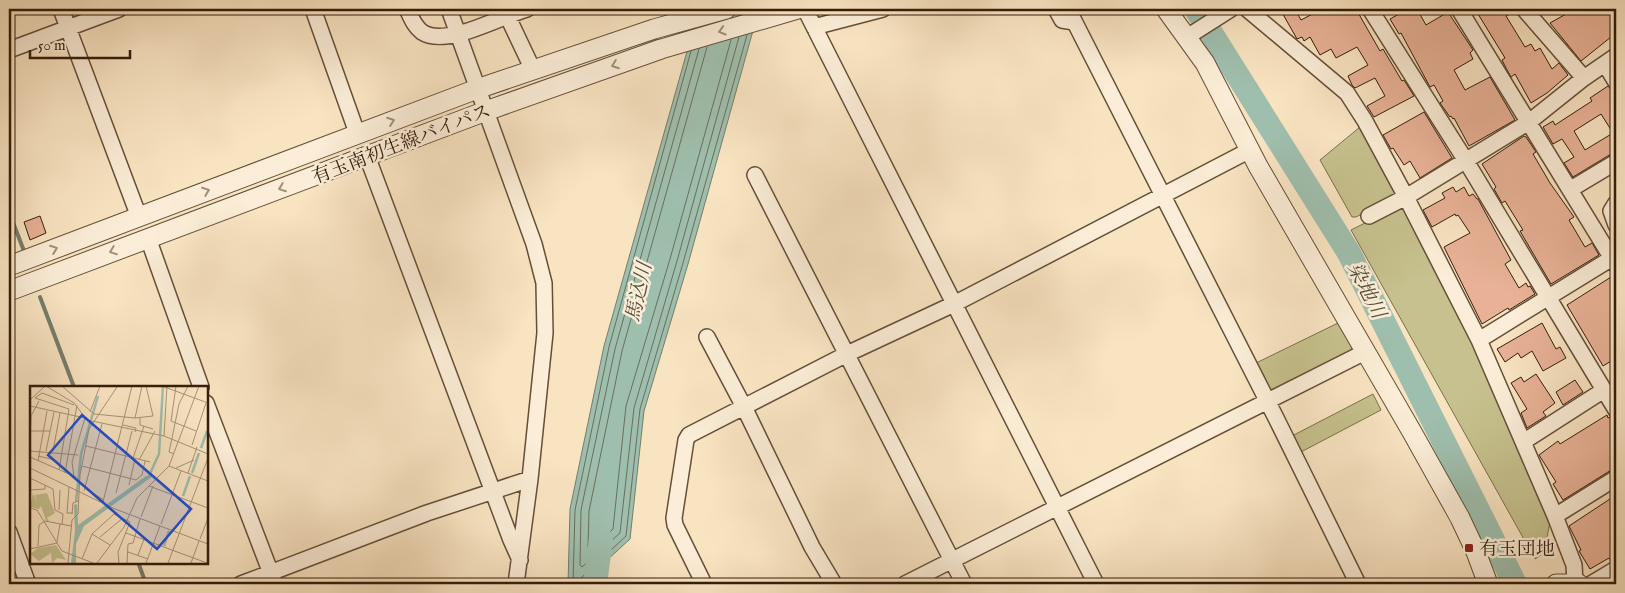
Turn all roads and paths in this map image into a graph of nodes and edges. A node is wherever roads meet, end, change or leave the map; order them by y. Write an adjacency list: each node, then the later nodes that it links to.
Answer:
1 (61, 9): 21 (street)
2 (119, 9): 21 (street)
3 (313, 9): 32 (street)
4 (407, 9): 22 (street)
5 (449, 9): 22 (street)
6 (527, 9): 18 (street)
7 (726, 9): 26 (street, 有玉南初生線バイパス)
8 (805, 9): 20 (street)
9 (883, 9): 20 (street)
10 (1056, 9): 19 (street)
11 (1166, 9): 23 (street)
12 (1231, 9): 23 (street)
13 (1247, 9): 40 (street)
14 (1370, 9): 35 (street)
15 (1459, 9): 31 (street)
16 (1526, 9): 27 (street)
17 (792, 11): 30 (street, 有玉南初生線バイパス, one-way to 30)
18 (510, 12): 22 (street); 26 (street)
19 (1071, 15): 39 (street)
20 (814, 27): 50 (street)
21 (68, 28): 24 (street); 43 (street)
22 (458, 34): 29 (street)
23 (1189, 36): 33 (street)
24 (9, 50)
25 (1611, 60): 27 (street); 28 (street)
26 (533, 70): 29 (street, 有玉南初生線バイパス)
27 (1584, 78): 31 (street)
28 (1616, 82)
29 (477, 89): 30 (street); 32 (street, 有玉南初生線バイパス, one-way to 29)
30 (486, 111): 34 (street, 有玉南初生線バイパス); 63 (street)
31 (1529, 122): 35 (street); 38 (street)
32 (357, 134): 43 (street, 有玉南初生線バイパス, one-way to 32)
33 (1250, 150): 39 (street); 53 (street)
34 (367, 156): 45 (street, 有玉南初生線バイパス, one-way to 45); 64 (street)
35 (1466, 161): 40 (street); 49 (street)
36 (1616, 162): 38 (street)
37 (755, 175): 54 (street)
38 (1571, 189): 46 (street)
39 (1163, 195): 50 (street); 57 (street)
40 (1406, 197): 42 (street); 52 (street)
41 (1616, 203): 44 (street)
42 (1368, 216)
43 (139, 217): 47 (street, 有玉南初生線バイパス, one-way to 43)
44 (1616, 225)
45 (148, 238): 48 (street, 有玉南初生線バイパス, one-way to 48); 55 (street)
46 (1614, 262): 49 (street)
47 (9, 266)
48 (9, 291)
49 (1548, 298): 52 (street); 56 (street)
50 (954, 304): 54 (street); 65 (street)
51 (707, 337): 58 (street)
52 (1479, 340): 61 (street)
53 (1365, 352): 57 (street); 81 (street)
54 (847, 354): 58 (street); 69 (street)
55 (201, 386)
56 (1604, 390): 59 (street); 61 (street)
57 (1267, 403): 65 (street); 80 (street)
58 (744, 407): 75 (street); 76 (street)
59 (1616, 410)
60 (210, 423): 71 (street)
61 (1523, 442): 66 (street)
62 (1616, 478): 66 (street)
63 (530, 479): 64 (street); 68 (street)
64 (492, 490): 68 (street); 71 (street)
65 (1057, 508): 69 (street); 79 (street)
66 (1555, 516): 82 (street)
67 (9, 532): 72 (street)
68 (520, 560): 74 (street)
69 (952, 560): 77 (street); 78 (street)
70 (1616, 569): 82 (street)
71 (273, 579): 73 (street)
72 (28, 584)
73 (241, 584)
74 (516, 584)
75 (704, 584)
76 (834, 584)
77 (905, 584)
78 (964, 584)
79 (1096, 584)
80 (1358, 584)
81 (1488, 584)
82 (1575, 584)

